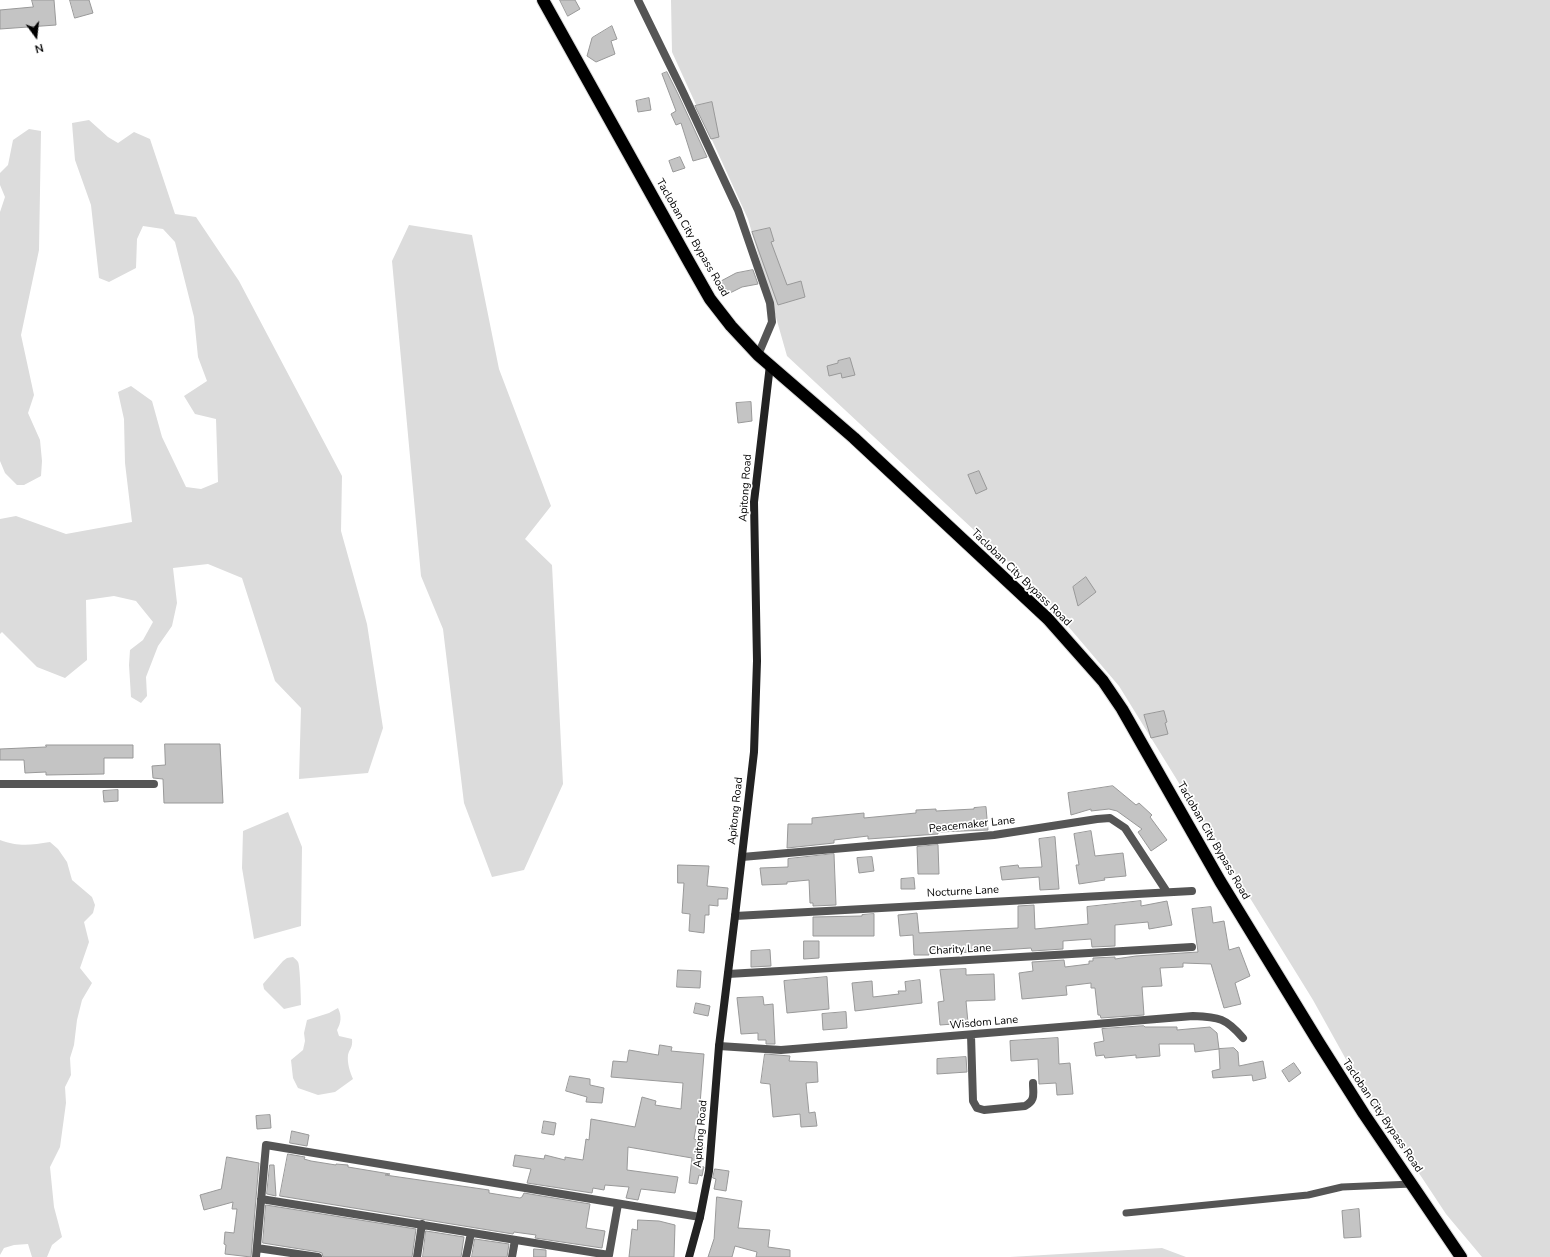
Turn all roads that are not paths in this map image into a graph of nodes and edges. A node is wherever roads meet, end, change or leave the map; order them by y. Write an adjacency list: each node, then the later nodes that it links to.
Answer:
1 (543, 0): 3 (highway, Tacloban City Bypass Road)
2 (638, 0): 3 (street)
3 (758, 355): 4 (highway, Tacloban City Bypass Road)
4 (770, 365): 7 (street, Apitong Road); 17 (highway, Tacloban City Bypass Road)
5 (0, 784): 6 (street)
6 (154, 784)
7 (742, 857): 9 (street, Peacemaker Lane); 10 (street, Apitong Road)
8 (1192, 891): 9 (street, Nocturne Lane)
9 (1167, 892): 10 (street, Nocturne Lane)
10 (735, 916): 12 (street, Apitong Road)
11 (1192, 947): 12 (street, Charity Lane)
12 (728, 974): 15 (street, Apitong Road)
13 (971, 1035): 14 (street, Wisdom Lane); 15 (street, Wisdom Lane); 16 (street)
14 (1243, 1038)
15 (719, 1046): 21 (street, Apitong Road)
16 (1033, 1083)
17 (1412, 1184): 20 (lane); 32 (highway, Tacloban City Bypass Road)
18 (261, 1199): 19 (street); 22 (street); 25 (street)
19 (618, 1204): 21 (street); 24 (street)
20 (1126, 1214)
21 (700, 1218): 31 (street, Apitong Road)
22 (422, 1224): 23 (street); 28 (street)
23 (471, 1232): 24 (street); 29 (street)
24 (515, 1240): 30 (street)
25 (257, 1248): 26 (street); 27 (street)
26 (256, 1257)
27 (318, 1257)
28 (417, 1257)
29 (466, 1257)
30 (512, 1257)
31 (689, 1257)
32 (1461, 1257)

